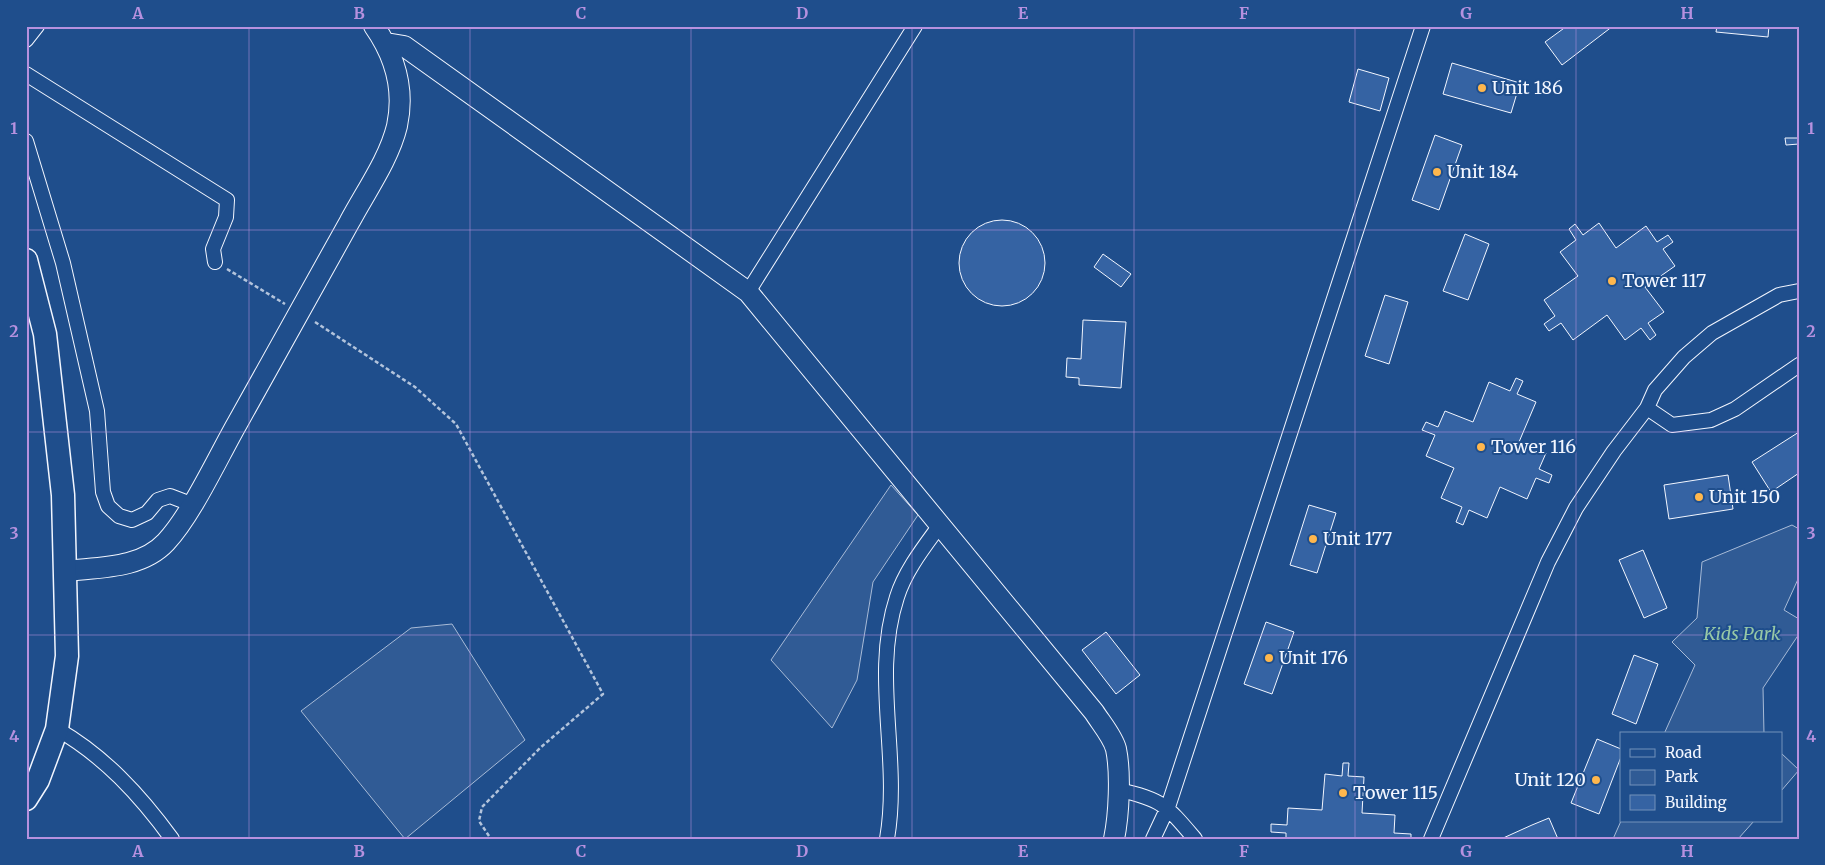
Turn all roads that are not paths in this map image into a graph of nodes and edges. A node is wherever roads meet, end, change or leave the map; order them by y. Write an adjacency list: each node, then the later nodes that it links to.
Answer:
1 (37, 26): 5 (street)
2 (374, 26): 6 (street)
3 (915, 26): 12 (street)
4 (1423, 26): 21 (street)
5 (26, 40)
6 (386, 43): 12 (street); 15 (street)
7 (26, 74): 10 (street)
8 (26, 142): 15 (street)
9 (26, 260): 17 (main road)
10 (216, 262)
11 (1799, 291): 14 (street)
12 (748, 292): 16 (street)
13 (1799, 365): 14 (street)
14 (1646, 408): 27 (street)
15 (191, 504): 17 (street)
16 (940, 525): 19 (street); 23 (street)
17 (66, 571): 18 (main road)
18 (57, 729): 20 (main road); 22 (street)
19 (1118, 790): 21 (street); 24 (street)
20 (26, 799)
21 (1168, 807): 25 (street); 26 (street)
22 (172, 839)
23 (887, 839)
24 (1114, 839)
25 (1153, 839)
26 (1195, 839)
27 (1431, 839)

